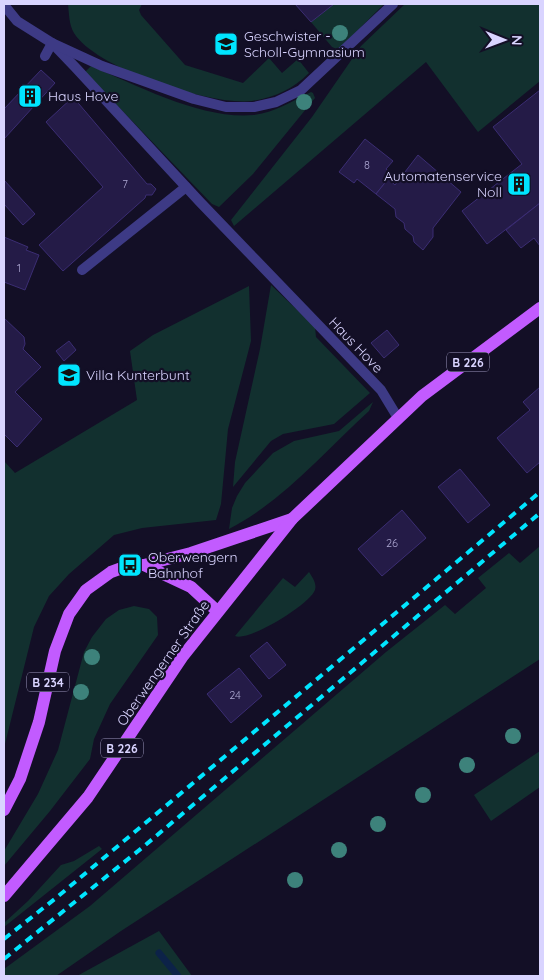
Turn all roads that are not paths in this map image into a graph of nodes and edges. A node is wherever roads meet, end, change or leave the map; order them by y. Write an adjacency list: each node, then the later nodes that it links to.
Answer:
1 (4, 4): 3 (lane, Haus Hove)
2 (394, 4): 3 (lane)
3 (52, 43): 4 (lane); 5 (lane, Haus Hove)
4 (45, 56)
5 (186, 187): 6 (lane); 8 (lane, Haus Hove)
6 (82, 270)
7 (540, 308): 8 (main road, B 226)
8 (398, 418): 9 (main road, B 226)
9 (292, 519): 10 (main road); 11 (main road, Oberwengerner Straße / B 226)
10 (144, 565): 11 (main road); 12 (main road, B 234)
11 (217, 611): 13 (main road, Oberwengerner Straße / B 226)
12 (4, 810)
13 (4, 896)

